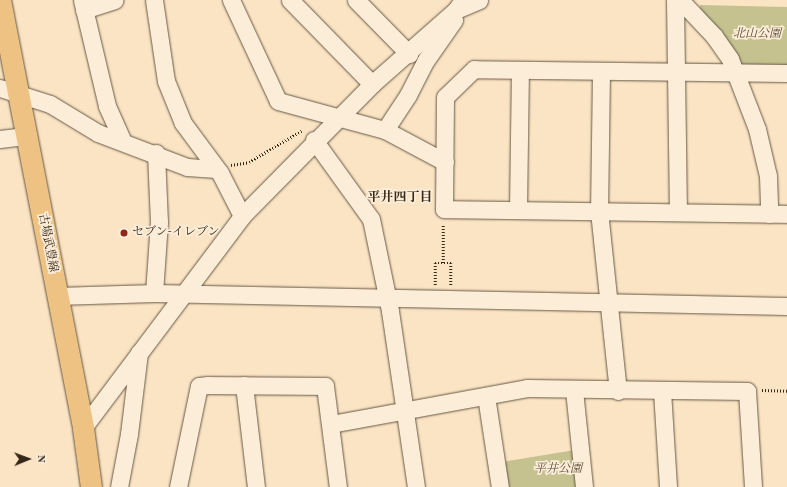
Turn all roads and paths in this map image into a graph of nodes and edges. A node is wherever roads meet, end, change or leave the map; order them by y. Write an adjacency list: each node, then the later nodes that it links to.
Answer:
1 (0, 0): 19 (main road, 古場武豊線)
2 (114, 0): 11 (street)
3 (154, 0): 28 (street)
4 (231, 0): 20 (street)
5 (290, 0): 18 (street)
6 (356, 0): 12 (street)
7 (479, 0): 10 (street)
8 (675, 0): 15 (street)
9 (680, 0): 16 (street)
10 (459, 3): 12 (street); 21 (street)
11 (83, 5): 24 (street)
12 (409, 54): 18 (street)
13 (520, 70): 14 (street); 27 (street); 30 (street)
14 (601, 71): 15 (street); 31 (street)
15 (677, 72): 16 (street); 32 (street)
16 (735, 72): 17 (street); 33 (street)
17 (787, 73)
18 (372, 84): 20 (street)
19 (9, 91): 22 (main road, 古場武豊線); 24 (street)
20 (332, 114): 21 (street); 25 (street); 28 (path)
21 (385, 130): 27 (street)
22 (26, 136): 23 (street); 41 (main road, 古場武豊線)
23 (0, 139)
24 (122, 140): 26 (street)
25 (314, 140): 35 (street); 42 (street)
26 (156, 153): 28 (street); 39 (street)
27 (445, 162): 29 (street)
28 (216, 169): 35 (street)
29 (444, 209): 30 (street); 36 (path)
30 (518, 210): 31 (street)
31 (599, 211): 32 (street); 43 (street)
32 (678, 212): 33 (street)
33 (769, 214): 34 (street)
34 (787, 214)
35 (242, 216): 40 (street)
36 (443, 263): 37 (path); 38 (path)
37 (435, 287)
38 (451, 287)
39 (154, 293): 40 (street); 41 (street)
40 (184, 294): 42 (street); 45 (street)
41 (57, 296): 55 (main road, 古場武豊線)
42 (387, 298): 43 (street); 53 (street)
43 (608, 302): 44 (street); 48 (street)
44 (787, 306)
45 (139, 352): 55 (street); 57 (street)
46 (244, 385): 54 (street); 58 (street); 59 (street)
47 (574, 390): 48 (street); 52 (street); 63 (street)
48 (618, 390): 49 (street)
49 (662, 391): 50 (street); 64 (street)
50 (747, 391): 51 (path); 65 (street)
51 (787, 391)
52 (486, 396): 53 (street); 62 (street)
53 (404, 410): 54 (street); 61 (street)
54 (331, 424): 60 (street)
55 (84, 428): 56 (main road, 古場武豊線)
56 (91, 487)
57 (119, 487)
58 (178, 487)
59 (256, 487)
60 (338, 487)
61 (416, 487)
62 (500, 487)
63 (584, 487)
64 (668, 487)
65 (753, 487)

